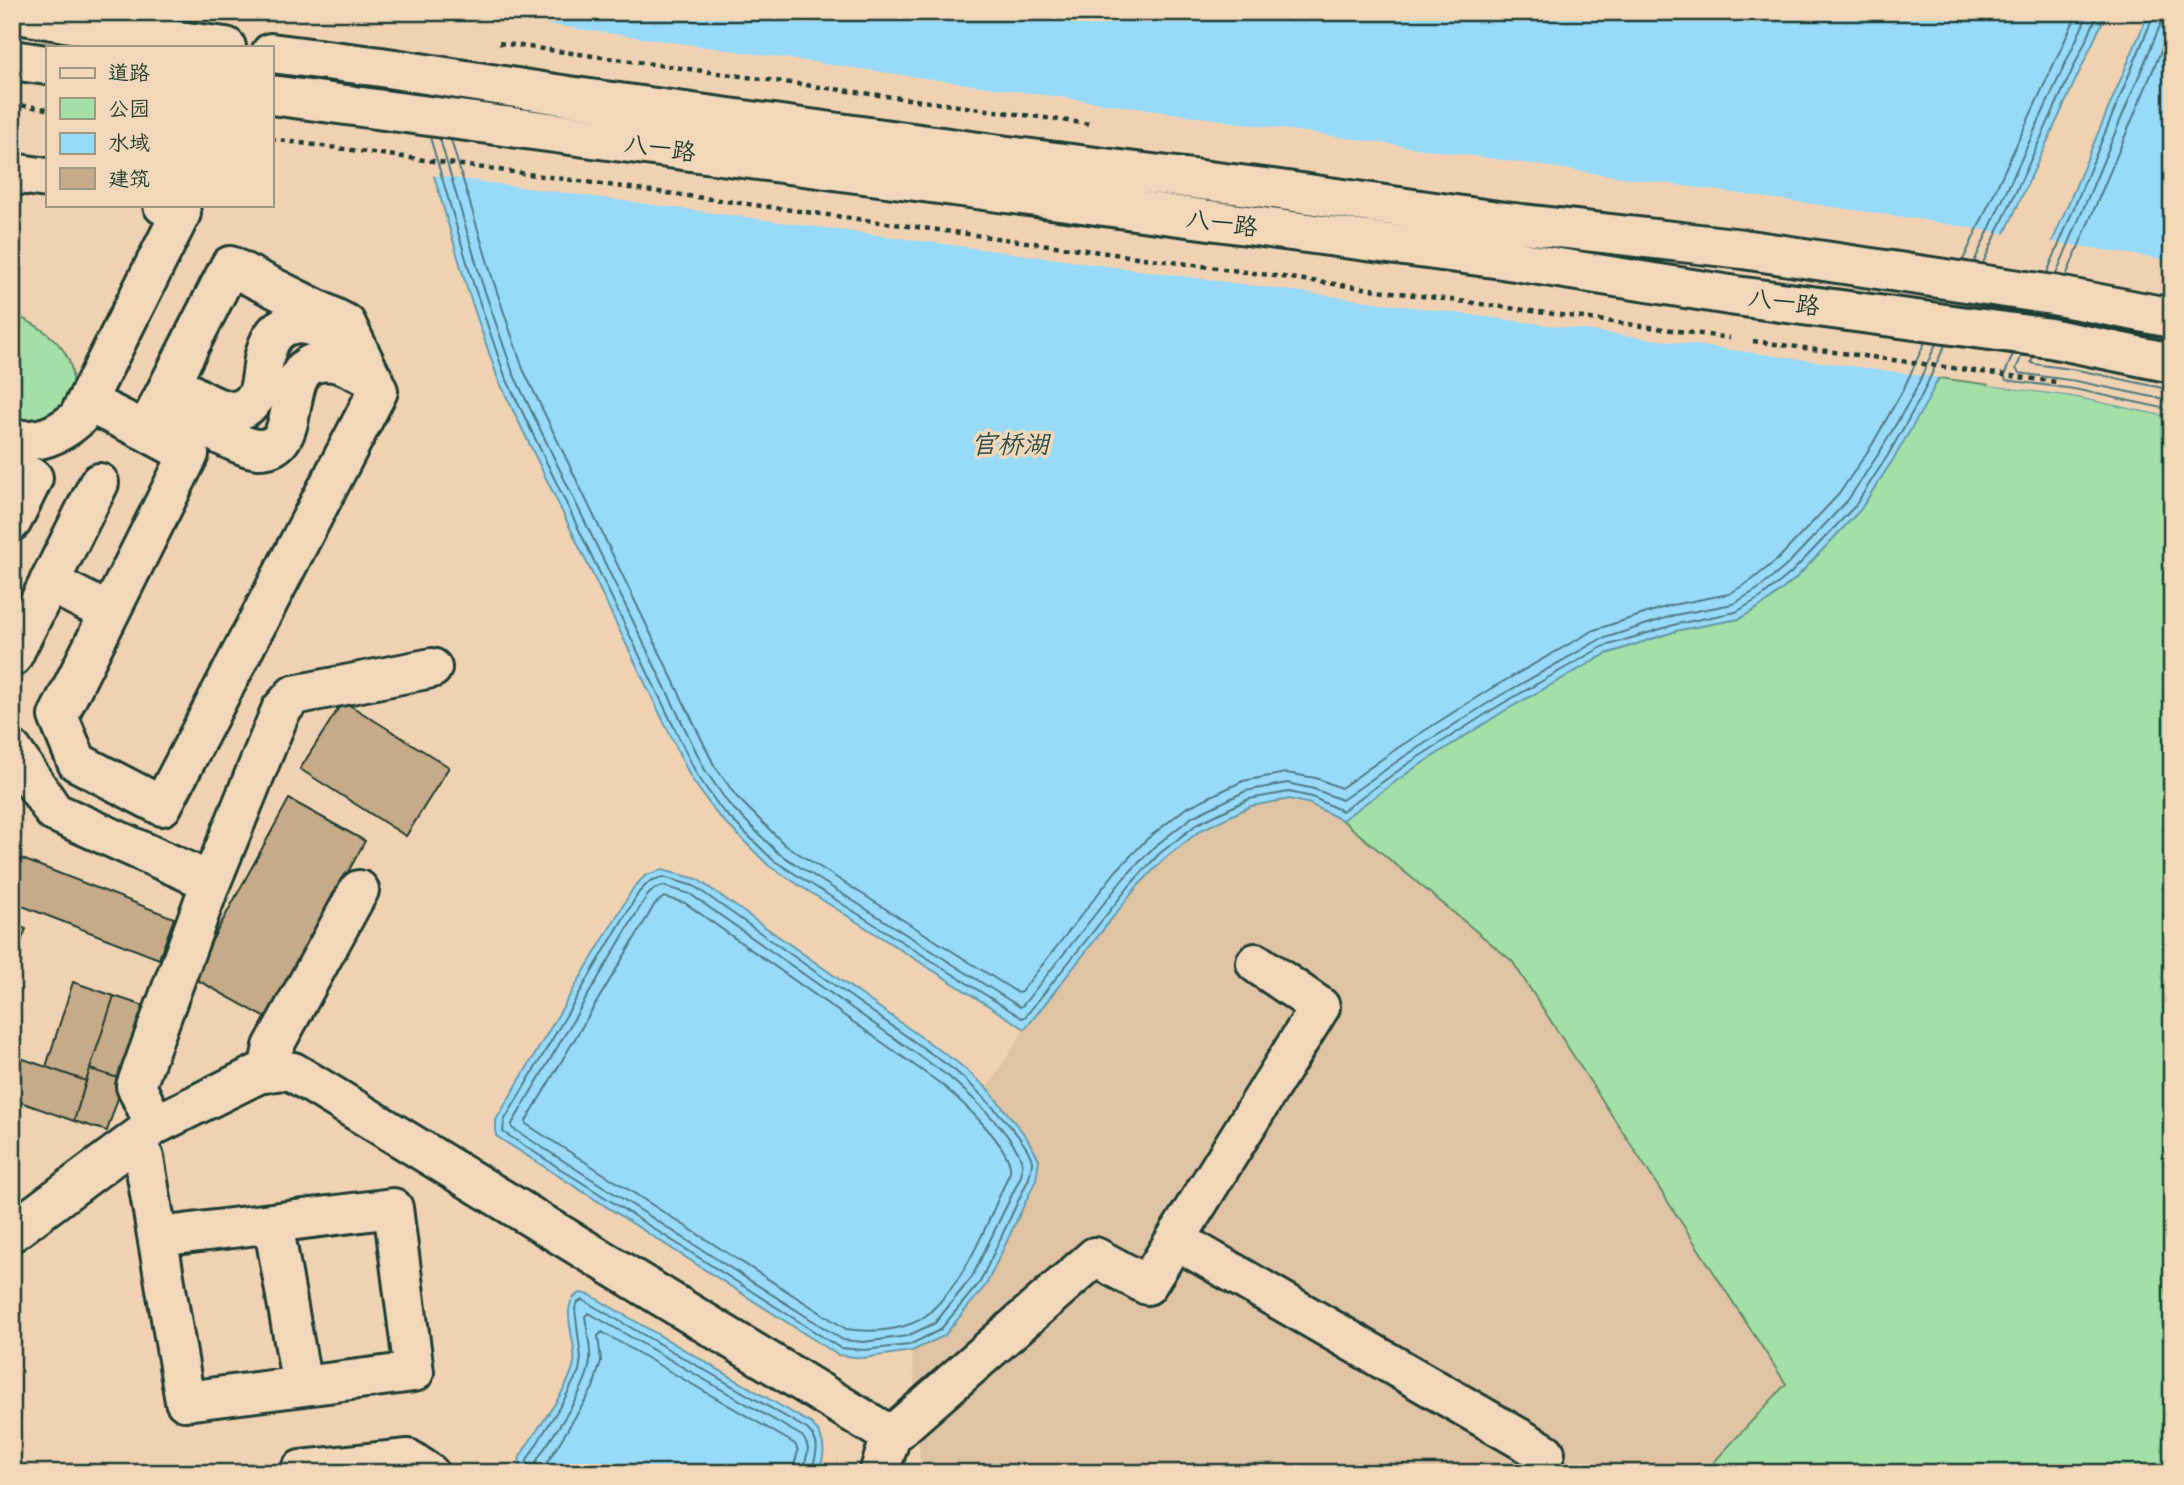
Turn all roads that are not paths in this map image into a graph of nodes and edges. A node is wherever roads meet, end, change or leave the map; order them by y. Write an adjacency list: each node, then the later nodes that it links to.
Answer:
1 (20, 13): 2 (main road)
2 (218, 46)
3 (273, 53): 10 (main road, 八一路)
4 (12, 60): 5 (main road)
5 (46, 65)
6 (273, 95): 12 (main road, 八一路)
7 (12, 173): 8 (main road)
8 (46, 178)
9 (165, 206): 13 (main road)
10 (2172, 318)
11 (366, 363): 14 (main road); 14 (main road); 24 (main road)
12 (2172, 363)
13 (87, 402): 14 (main road); 15 (main road)
14 (159, 405): 20 (main road)
15 (12, 438)
16 (12, 469): 18 (main road)
17 (99, 483): 19 (main road)
18 (12, 521)
19 (49, 582): 20 (main road); 21 (main road)
20 (109, 613): 24 (main road)
21 (12, 657)
22 (432, 668): 26 (main road)
23 (12, 750): 25 (main road)
24 (77, 762): 25 (main road)
25 (37, 788): 26 (main road)
26 (211, 882): 30 (main road)
27 (359, 890): 29 (main road)
28 (1256, 962): 34 (main road)
29 (268, 1070): 30 (main road); 36 (main road)
30 (143, 1133): 32 (main road); 33 (main road)
31 (273, 1223): 33 (main road); 35 (main road); 35 (main road)
32 (12, 1232)
33 (159, 1237): 35 (main road)
34 (1176, 1240): 36 (main road); 37 (main road)
35 (302, 1387)
36 (891, 1436): 40 (main road)
37 (1545, 1453)
38 (312, 1471): 39 (main road)
39 (429, 1473)
40 (879, 1473)

